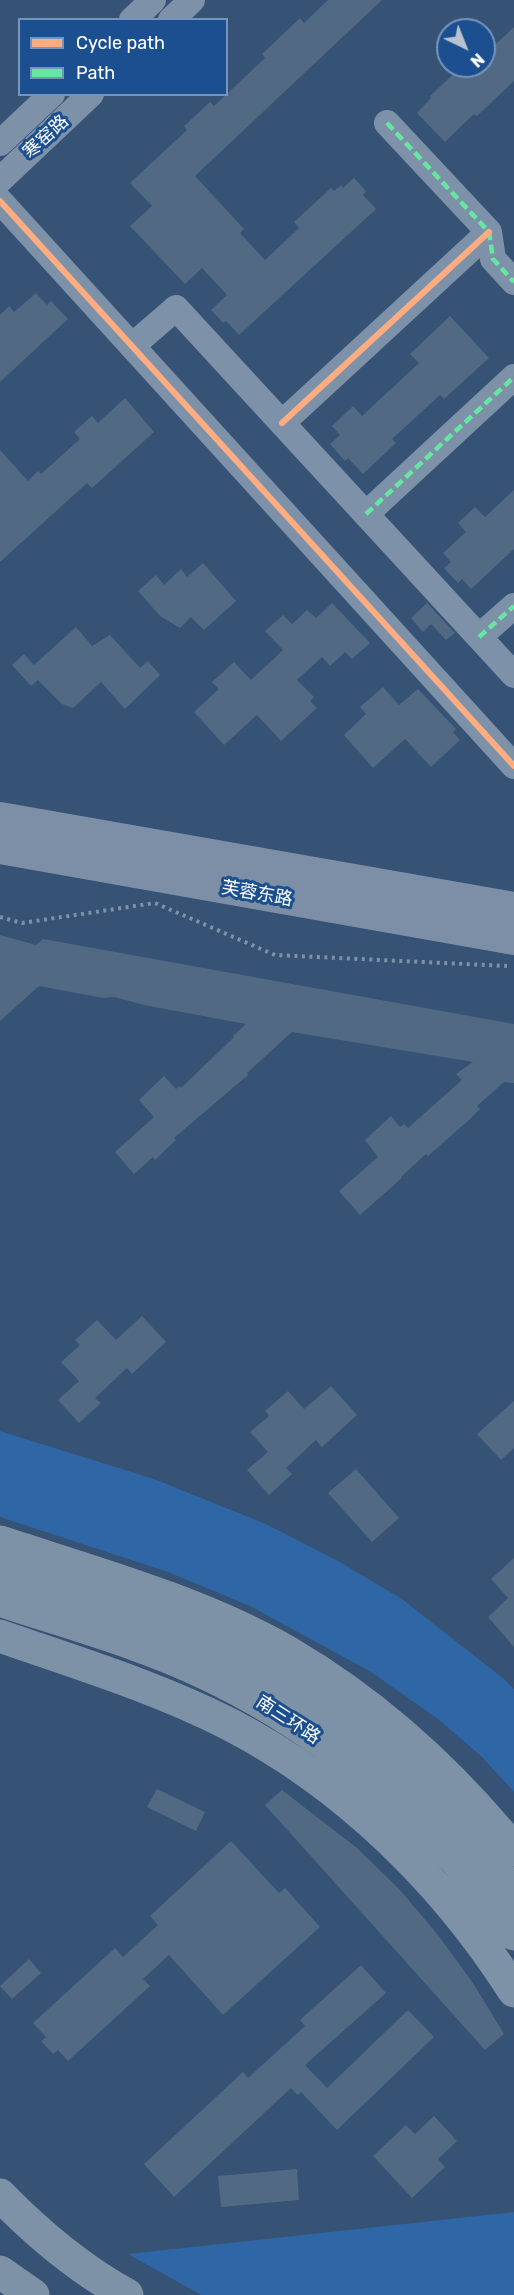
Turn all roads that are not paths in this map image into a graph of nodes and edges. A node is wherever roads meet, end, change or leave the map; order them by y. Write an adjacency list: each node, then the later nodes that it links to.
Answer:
1 (153, 0): 3 (street)
2 (192, 0): 4 (street)
3 (134, 18)
4 (173, 18)
5 (50, 96): 8 (street, 寒窑路)
6 (89, 96): 9 (street, 寒窑路)
7 (387, 123): 11 (street)
8 (0, 143)
9 (0, 180)
10 (0, 201): 13 (street)
11 (489, 232): 12 (street); 15 (street)
12 (514, 282)
13 (132, 346): 15 (street); 20 (street)
14 (514, 377): 16 (street)
15 (282, 423): 16 (street)
16 (366, 514): 18 (street)
17 (514, 606): 18 (street)
18 (479, 637): 19 (street)
19 (514, 675)
20 (514, 766)
21 (0, 818): 23 (main road, 芙蓉东路)
22 (0, 848): 24 (main road, 芙蓉东路)
23 (514, 908)
24 (514, 939)
25 (0, 1542): 29 (highway)
26 (0, 1570): 30 (highway, 南三环路)
27 (0, 1600): 31 (highway, 南三环路)
28 (0, 1636): 32 (highway)
29 (514, 1850)
30 (514, 1894)
31 (514, 1934)
32 (514, 1991)
33 (0, 2195): 36 (highway)
34 (0, 2272): 35 (highway)
35 (33, 2295)
36 (127, 2295)

